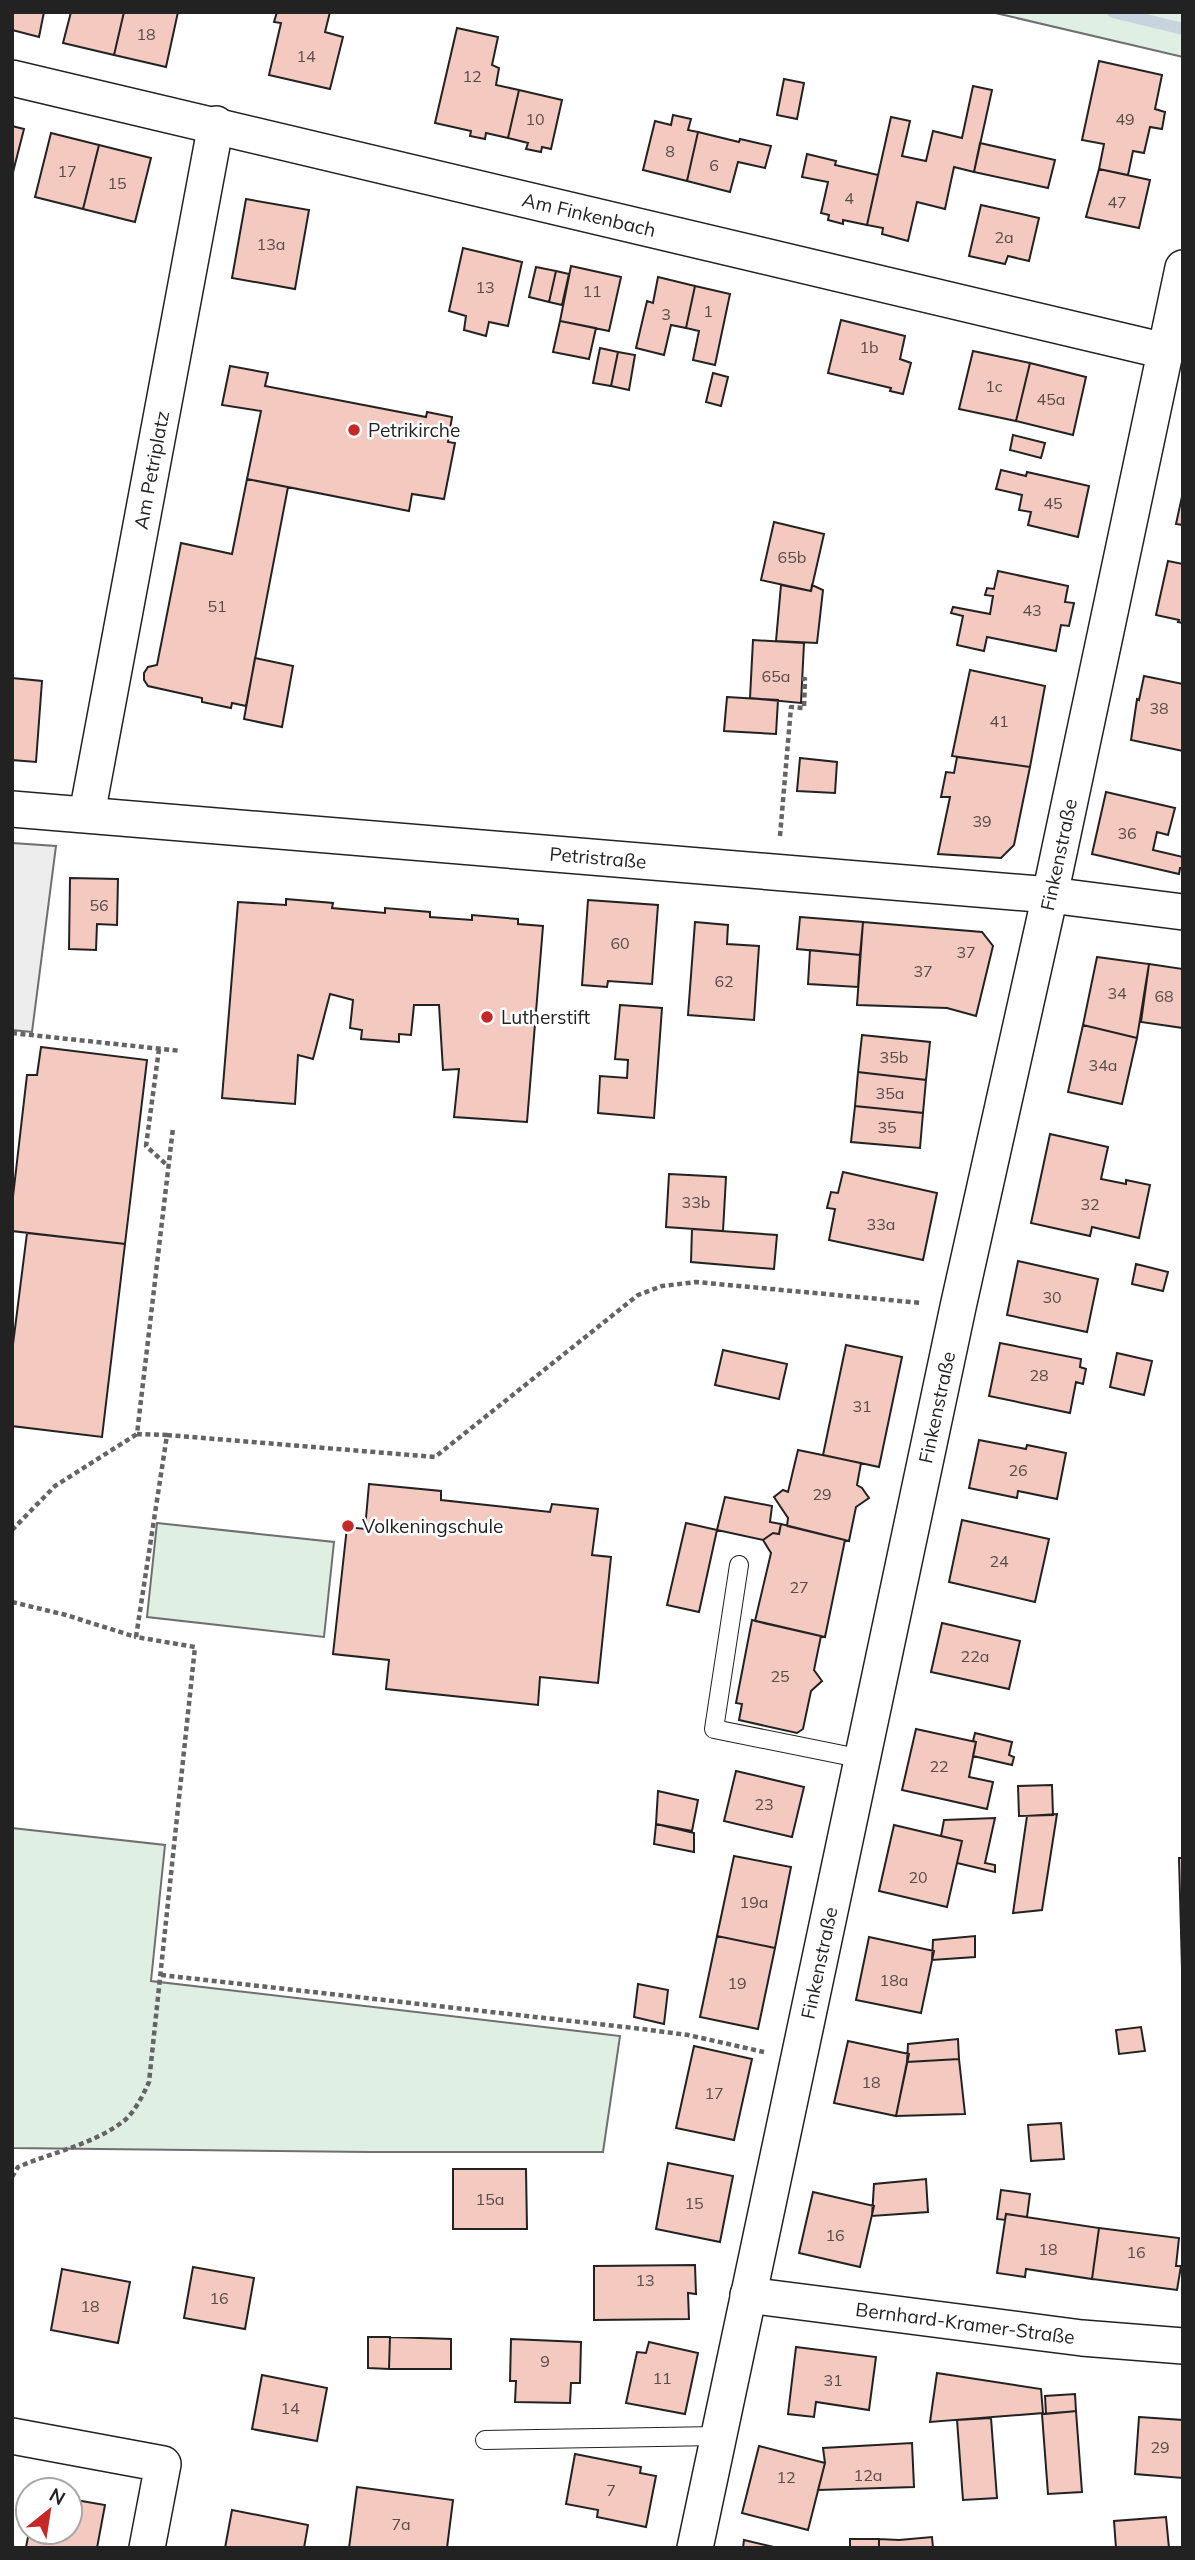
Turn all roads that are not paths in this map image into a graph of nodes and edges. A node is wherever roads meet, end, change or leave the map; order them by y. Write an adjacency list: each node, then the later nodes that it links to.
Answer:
1 (12, 78): 2 (street, Am Finkenbach)
2 (216, 124): 4 (street, Am Finkenbach); 5 (street, Am Petriplatz)
3 (1183, 268): 4 (street, Finkenstraße)
4 (1165, 351): 7 (street, Finkenstraße)
5 (88, 814): 6 (street, Petristraße); 7 (street, Petristraße)
6 (13, 815)
7 (1050, 895): 8 (street, Petristraße); 10 (street, Finkenstraße)
8 (1183, 912)
9 (739, 1565): 10 (lane)
10 (863, 1759): 11 (street, Finkenstraße)
11 (748, 2295): 12 (street, Bernhard-Kramer-Straße); 14 (street, Finkenstraße)
12 (1183, 2346)
13 (12, 2436): 16 (street)
14 (718, 2436): 15 (lane); 17 (street, Finkenstraße)
15 (485, 2440)
16 (147, 2548)
17 (695, 2548)

